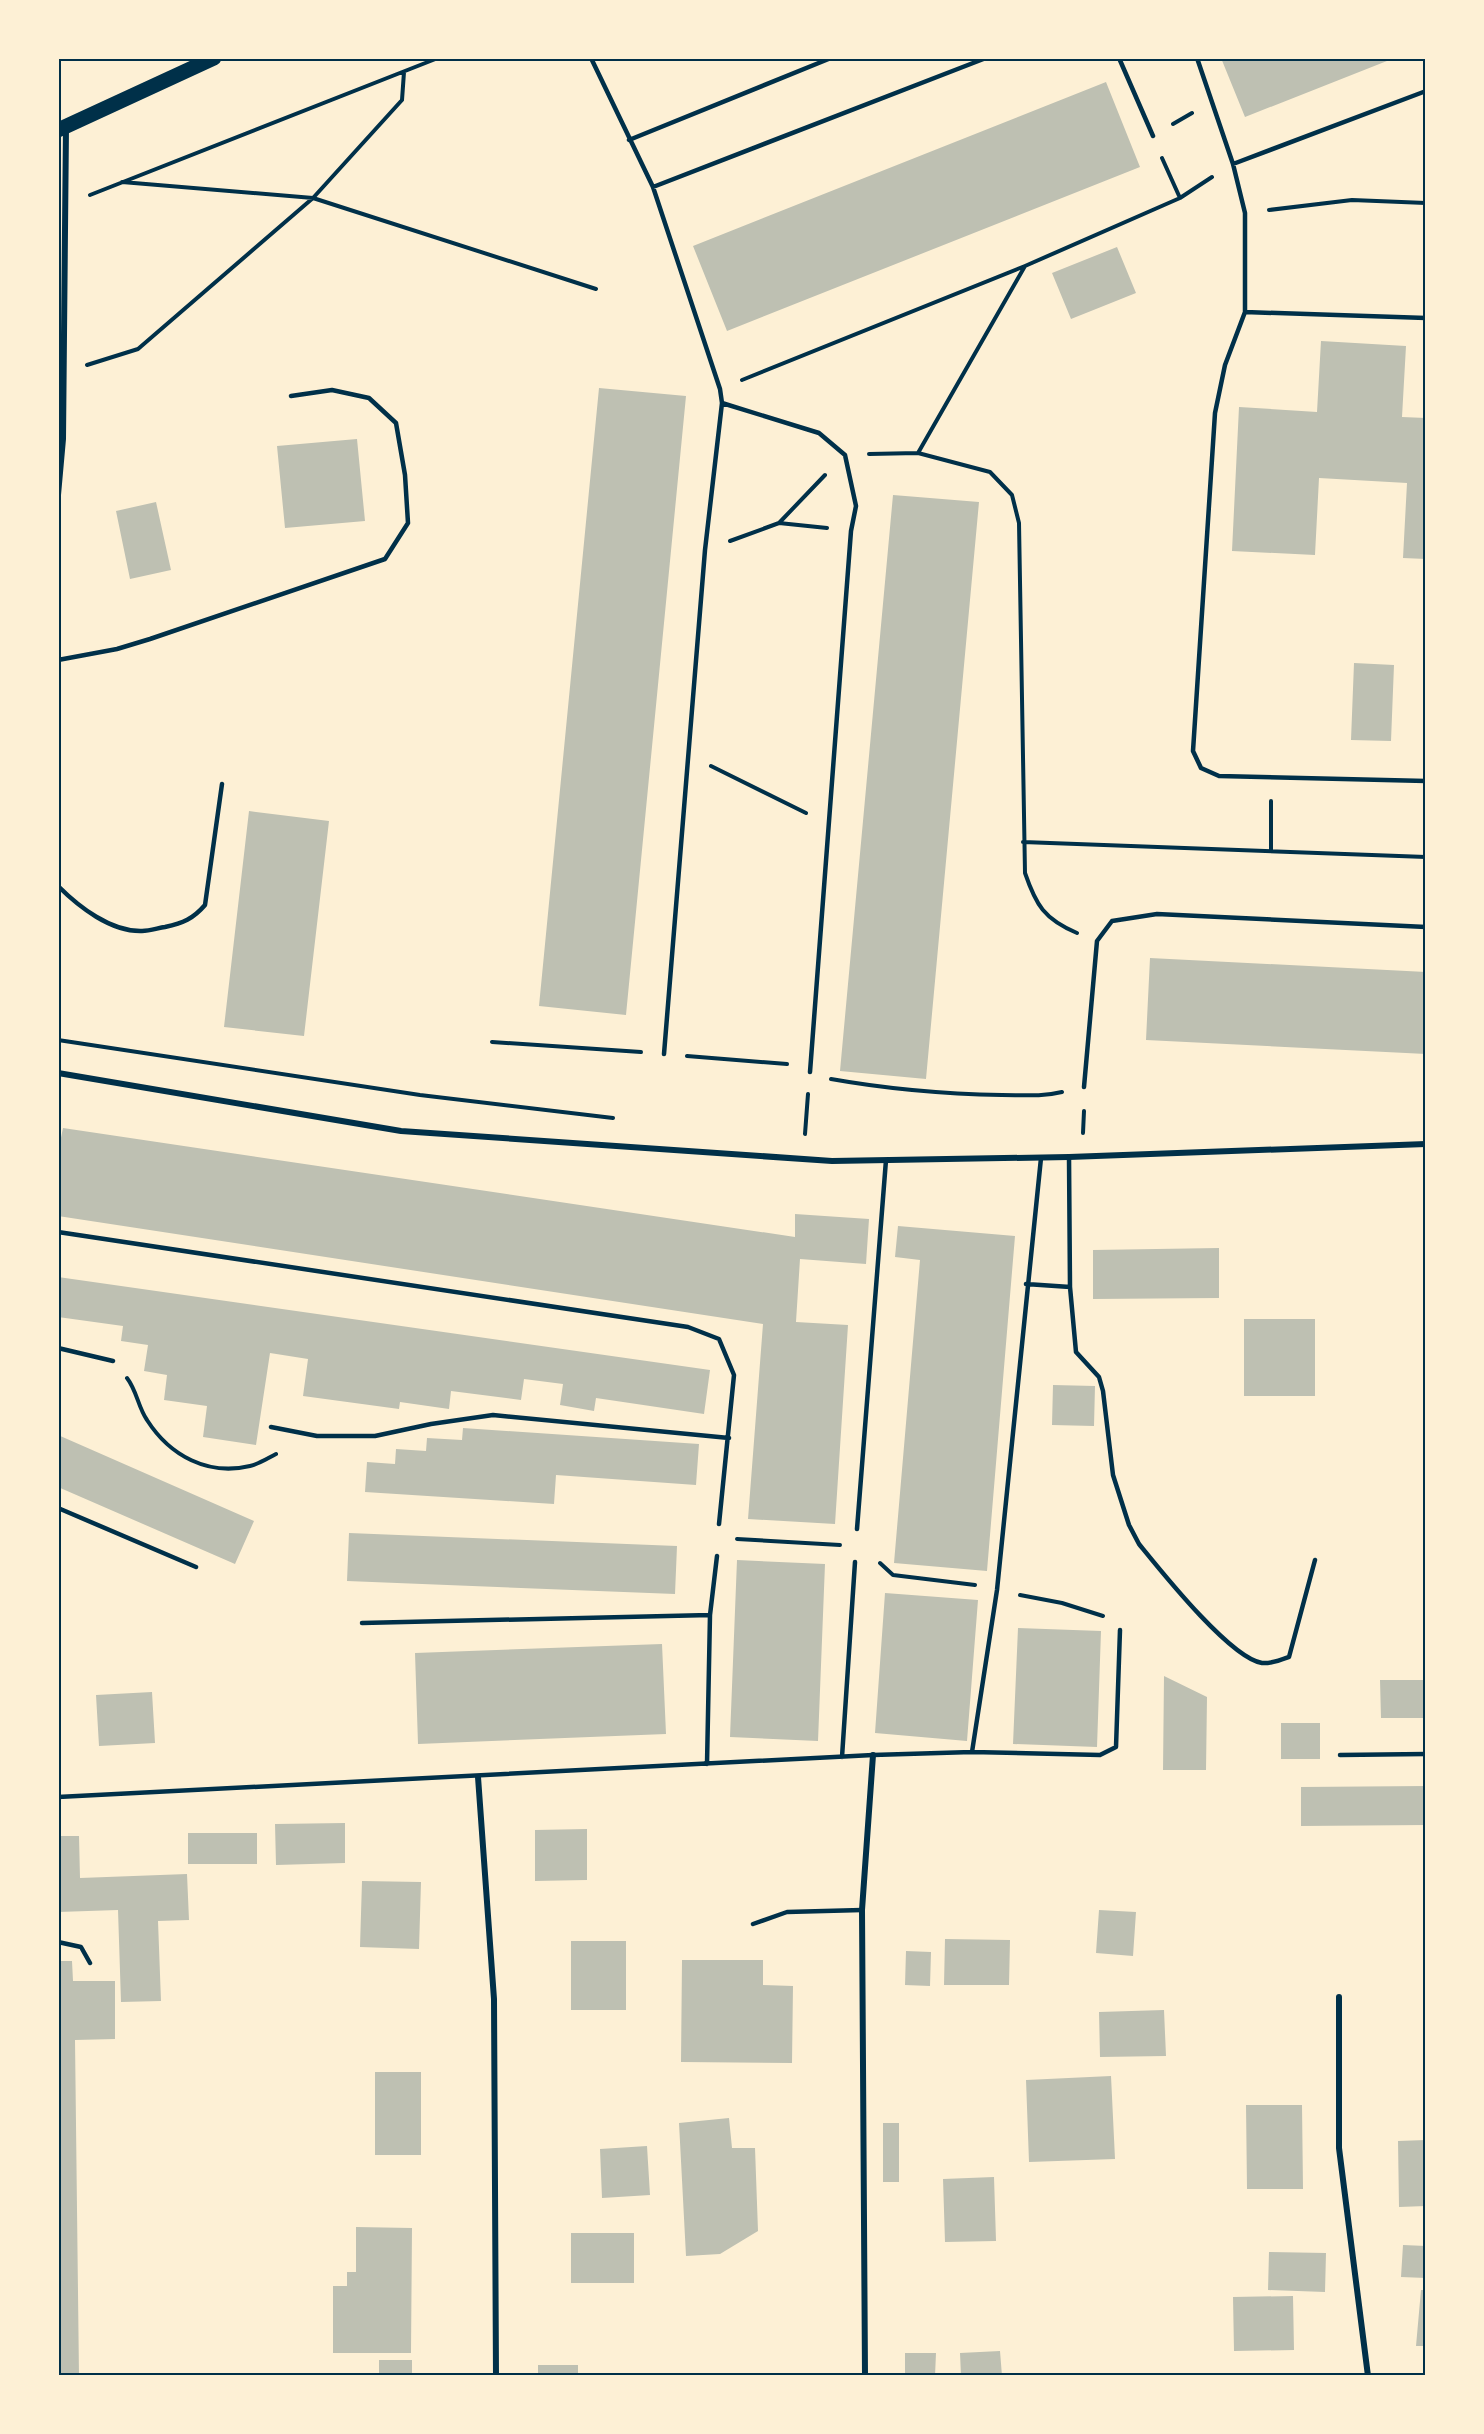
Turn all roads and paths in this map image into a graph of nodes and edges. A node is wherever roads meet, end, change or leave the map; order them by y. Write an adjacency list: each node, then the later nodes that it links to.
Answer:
1 (214, 58): 11 (main road)
2 (438, 58): 8 (path)
3 (591, 58): 13 (lane)
4 (831, 58): 13 (lane)
5 (986, 58): 16 (lane)
6 (1119, 58): 12 (lane)
7 (1197, 58): 10 (lane)
8 (404, 72): 15 (path); 17 (path)
9 (1425, 92): 14 (lane)
10 (1211, 102): 12 (path); 14 (lane)
11 (62, 128): 20 (street)
12 (1153, 136): 18 (path)
13 (629, 140): 16 (lane)
14 (1233, 164): 18 (path); 21 (lane)
15 (122, 182): 17 (path); 20 (path)
16 (653, 187): 27 (lane)
17 (312, 198): 23 (path); 26 (path)
18 (1180, 198): 22 (path)
19 (1425, 203): 21 (path)
20 (65, 206): 26 (street)
21 (1245, 213): 24 (lane)
22 (1025, 266): 27 (path); 30 (path)
23 (596, 289)
24 (1245, 312): 25 (lane); 38 (lane)
25 (1425, 318)
26 (64, 373): 32 (street)
27 (720, 389): 29 (lane)
28 (291, 396): 36 (lane)
29 (722, 403): 31 (lane); 35 (lane)
30 (918, 453): 31 (path); 42 (path)
31 (845, 455): 33 (path); 34 (lane)
32 (58, 495)
33 (779, 523): 34 (path); 35 (path)
34 (851, 531): 41 (lane)
35 (705, 550): 37 (lane)
36 (58, 660)
37 (688, 755): 41 (path); 50 (lane)
38 (1272, 777): 39 (lane); 43 (path)
39 (1425, 781)
40 (222, 784): 45 (lane)
41 (829, 825): 51 (lane)
42 (1023, 842): 43 (path); 47 (path)
43 (1271, 851): 44 (path)
44 (1425, 857)
45 (58, 886)
46 (1425, 927): 47 (lane)
47 (1097, 941): 53 (lane)
48 (58, 1040): 54 (path)
49 (492, 1042): 50 (path)
50 (664, 1054): 51 (path)
51 (810, 1072): 53 (path); 56 (path)
52 (58, 1073): 62 (street)
53 (1084, 1087): 58 (path)
54 (619, 1119)
55 (794, 1134): 56 (path)
56 (805, 1135): 57 (path)
57 (817, 1135)
58 (1083, 1135)
59 (1425, 1144): 60 (street)
60 (1069, 1157): 61 (street); 65 (lane)
61 (1041, 1158): 62 (street); 64 (lane)
62 (886, 1160): 73 (lane)
63 (58, 1232): 70 (lane)
64 (1026, 1284): 65 (lane); 81 (lane)
65 (1070, 1287): 77 (lane)
66 (58, 1348): 67 (lane)
67 (113, 1361): 69 (path)
68 (270, 1427): 69 (lane)
69 (295, 1431): 70 (lane)
70 (729, 1438): 72 (lane)
71 (58, 1508): 80 (lane)
72 (719, 1524)
73 (857, 1528)
74 (733, 1539): 75 (path)
75 (847, 1546)
76 (717, 1556): 82 (lane)
77 (1315, 1560)
78 (878, 1561): 81 (path)
79 (855, 1563): 89 (lane)
80 (196, 1567)
81 (997, 1590): 84 (path); 85 (lane)
82 (710, 1615): 83 (lane); 90 (lane)
83 (362, 1623)
84 (1120, 1630): 85 (lane)
85 (972, 1752): 87 (lane)
86 (1425, 1754): 88 (lane)
87 (873, 1755): 89 (lane); 93 (street)
88 (1340, 1755)
89 (842, 1757): 90 (lane)
90 (707, 1764): 91 (lane)
91 (478, 1777): 92 (lane); 98 (street)
92 (58, 1797)
93 (862, 1910): 94 (lane); 99 (street)
94 (753, 1924)
95 (58, 1942): 96 (lane)
96 (90, 1962)
97 (1339, 1997): 100 (street)
98 (496, 2376)
99 (865, 2376)
100 (1368, 2376)

